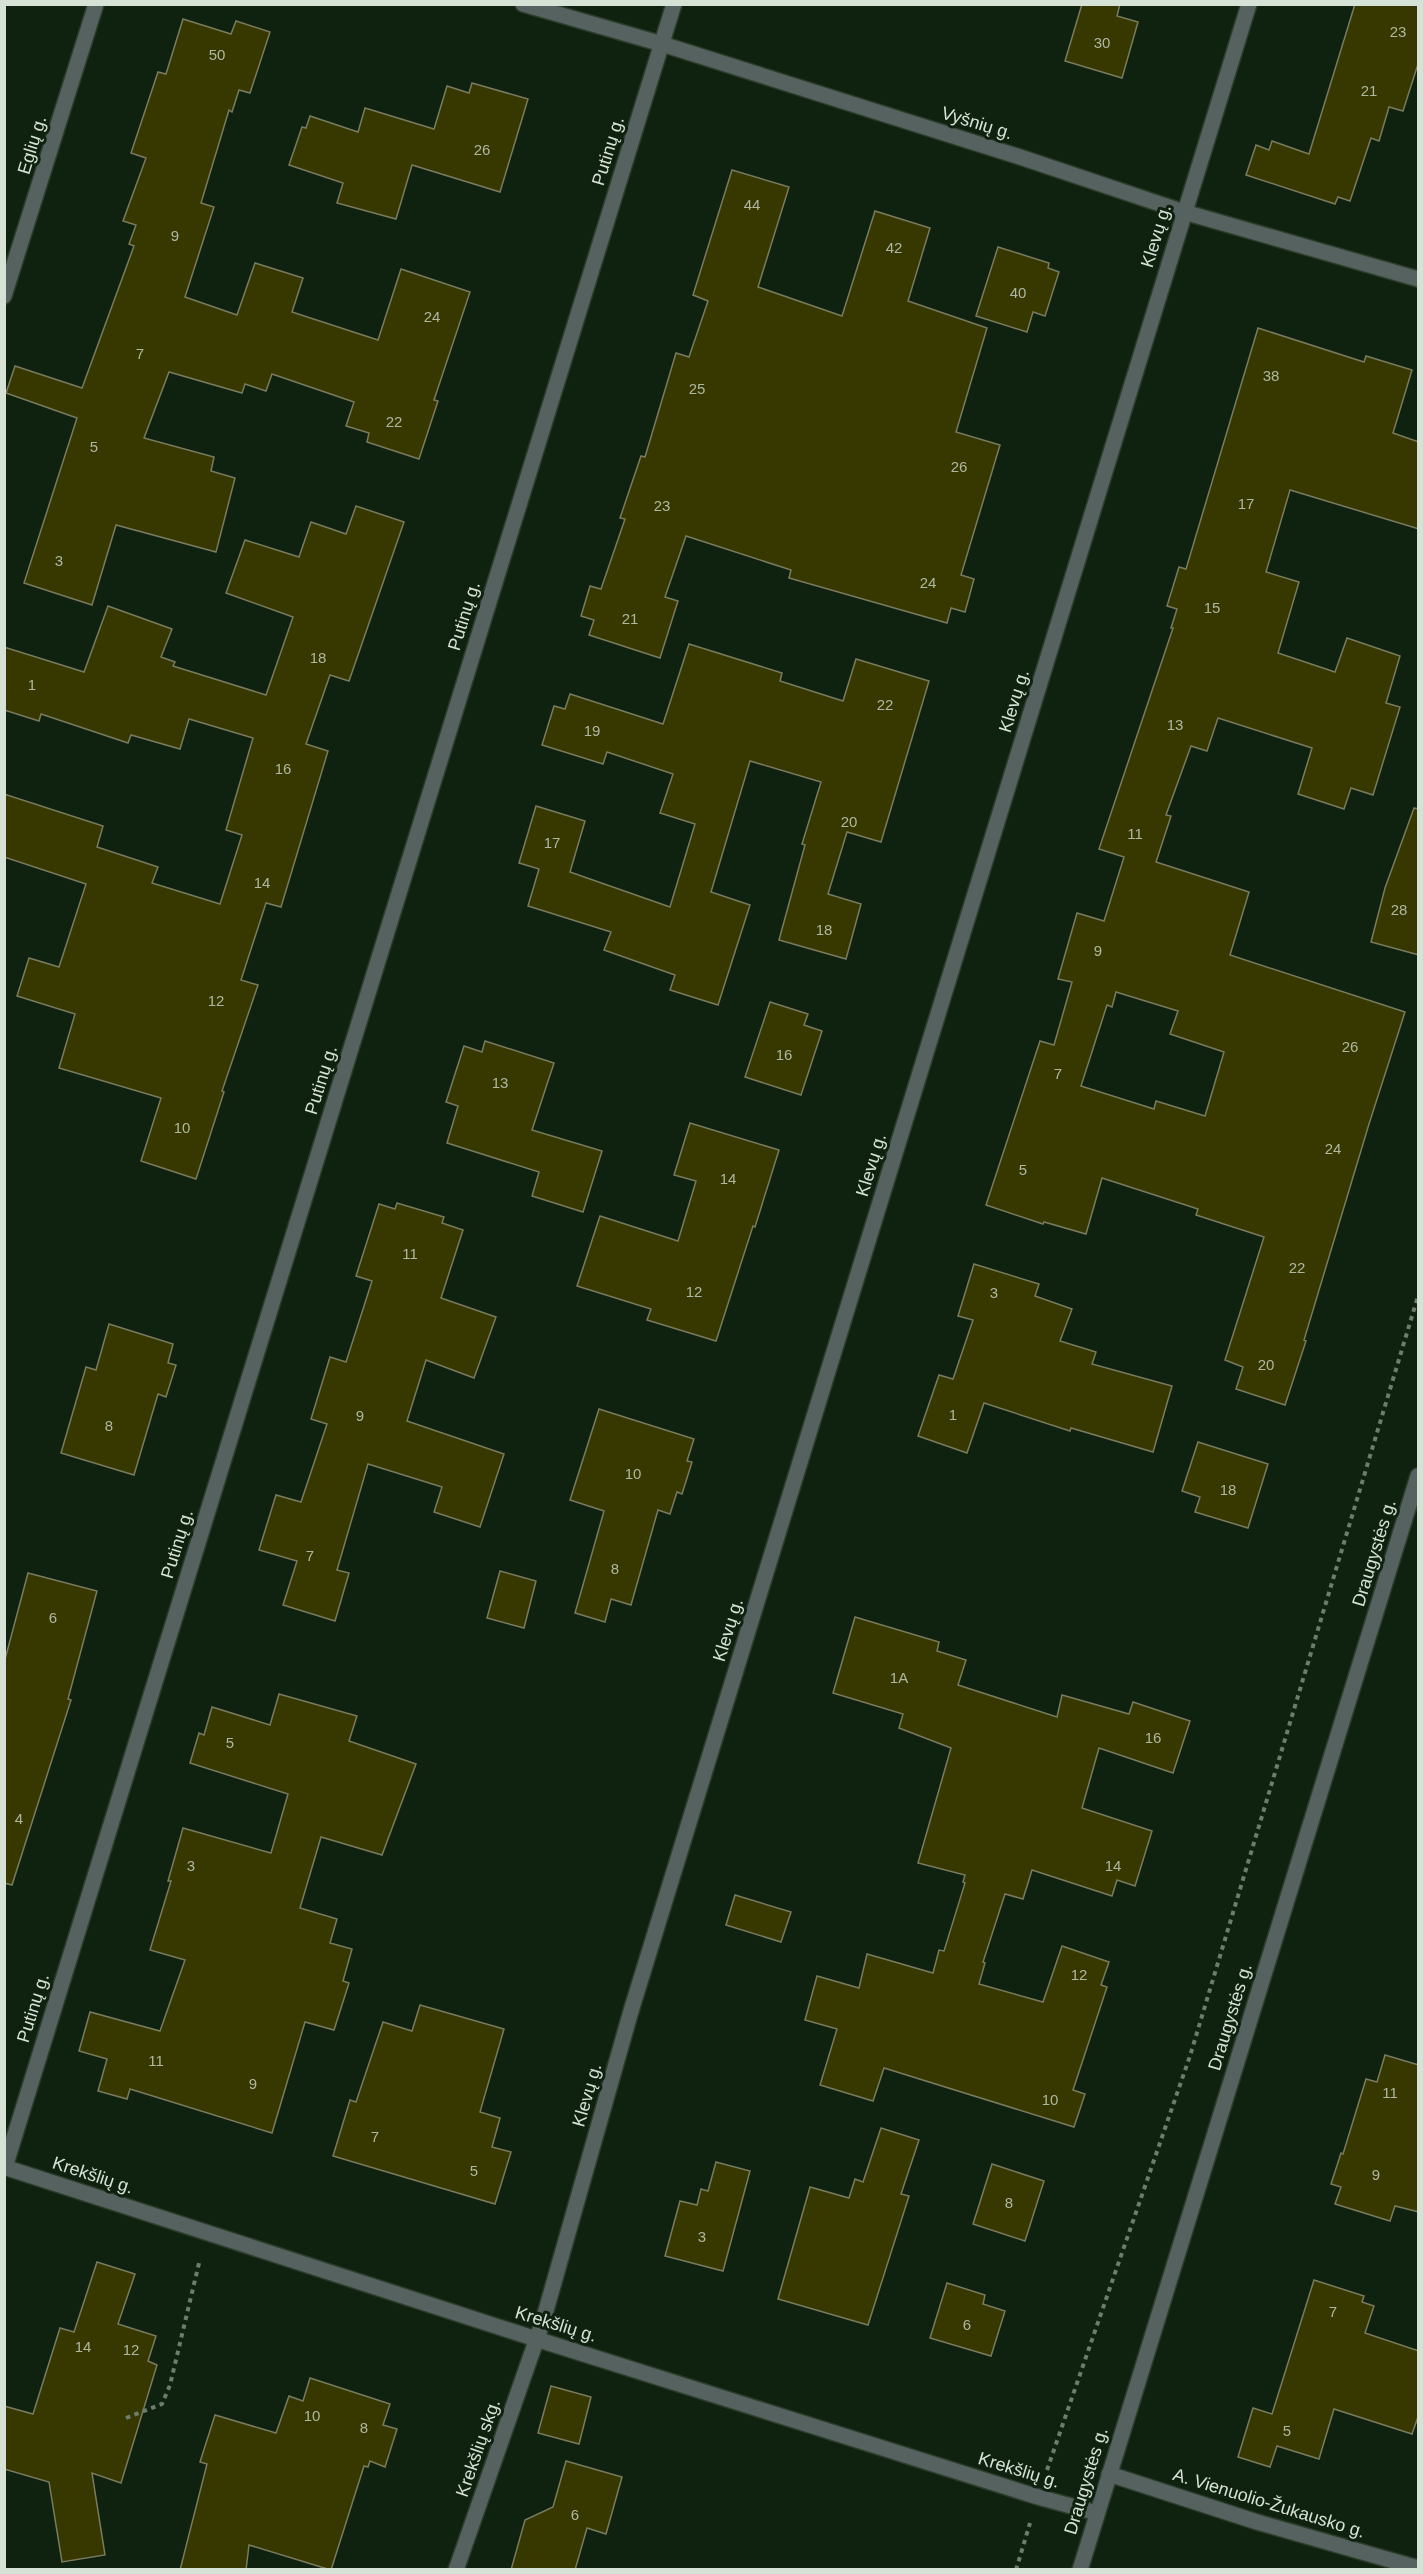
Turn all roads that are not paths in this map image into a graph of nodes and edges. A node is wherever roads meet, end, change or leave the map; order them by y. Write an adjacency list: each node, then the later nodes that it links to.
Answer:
1 (96, 4): 8 (street, Eglių g.)
2 (523, 4): 5 (street, Vyšnių g.)
3 (674, 4): 5 (street, Putinų g.)
4 (1249, 4): 6 (street, Klevų g.)
5 (662, 44): 6 (street, Vyšnių g.); 10 (street, Putinų g.)
6 (1184, 212): 7 (street, Vyšnių g.); 11 (street, Klevų g.)
7 (1419, 279)
8 (4, 296)
9 (1419, 1476): 12 (street, Draugystės g.)
10 (5, 2167): 11 (street, Krekšlių g.)
11 (536, 2339): 13 (street, Krekšlių g.); 15 (street, Krekšlių skg.)
12 (1109, 2474): 13 (street, Draugystės g.); 14 (street, A. Vienuolio-Žukausko g.)
13 (1097, 2513): 16 (street, Draugystės g.)
14 (1419, 2568)
15 (456, 2570)
16 (1080, 2570)

